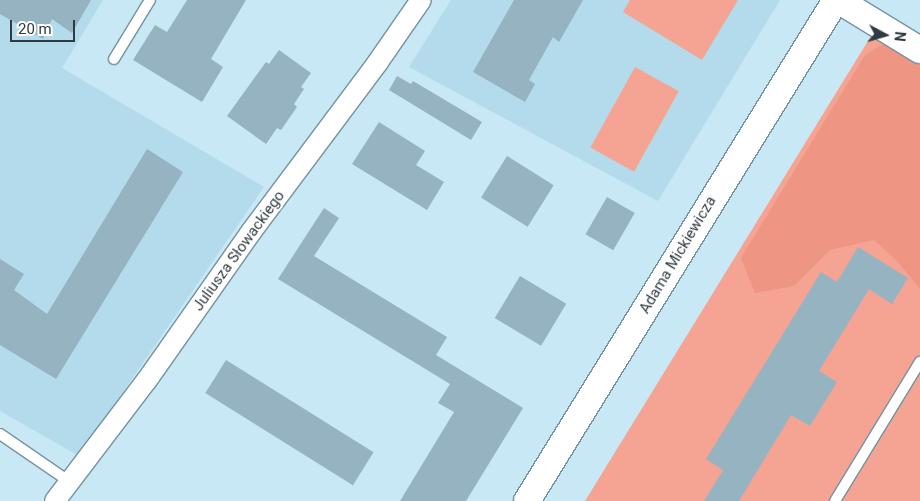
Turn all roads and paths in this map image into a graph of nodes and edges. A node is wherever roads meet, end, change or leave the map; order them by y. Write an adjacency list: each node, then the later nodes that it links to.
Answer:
1 (150, 0): 5 (lane)
2 (420, 0): 8 (street, Juliusza Słowackiego)
3 (833, 2): 4 (street); 10 (street, Adama Mickiewicza)
4 (920, 50)
5 (114, 58)
6 (920, 362): 11 (lane)
7 (0, 434): 8 (lane)
8 (70, 482): 9 (street, Juliusza Słowackiego)
9 (55, 501)
10 (528, 501)
11 (835, 501)

